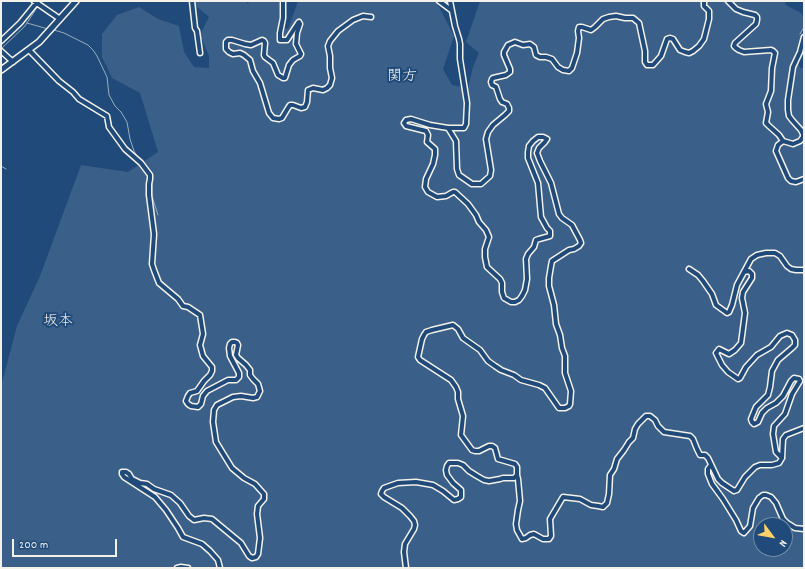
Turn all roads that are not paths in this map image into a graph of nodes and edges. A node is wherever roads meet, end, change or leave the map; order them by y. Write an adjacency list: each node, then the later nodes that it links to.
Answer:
1 (76, 1): 11 (main road)
2 (192, 1): 16 (street)
3 (283, 1): 10 (street)
4 (439, 1): 9 (street)
5 (450, 1): 9 (street)
6 (704, 1): 19 (street)
7 (728, 1): 20 (street)
8 (37, 3): 11 (street); 13 (street)
9 (451, 11): 19 (street)
10 (371, 17)
11 (60, 19): 14 (main road)
12 (804, 37): 20 (street)
13 (1, 41)
14 (29, 50): 17 (main road); 32 (street)
15 (1, 51): 17 (street)
16 (200, 53)
17 (13, 62): 18 (main road)
18 (1, 70)
19 (448, 128): 28 (street)
20 (783, 141): 21 (street)
21 (804, 179)
22 (689, 269): 24 (street)
23 (804, 270): 24 (street)
24 (744, 272): 26 (street)
25 (804, 428): 26 (street)
26 (782, 458): 27 (street)
27 (711, 465): 28 (street); 29 (street)
28 (517, 476): 33 (street)
29 (804, 529)
30 (177, 568): 31 (street)
31 (188, 568)
32 (220, 568)
33 (406, 568)

